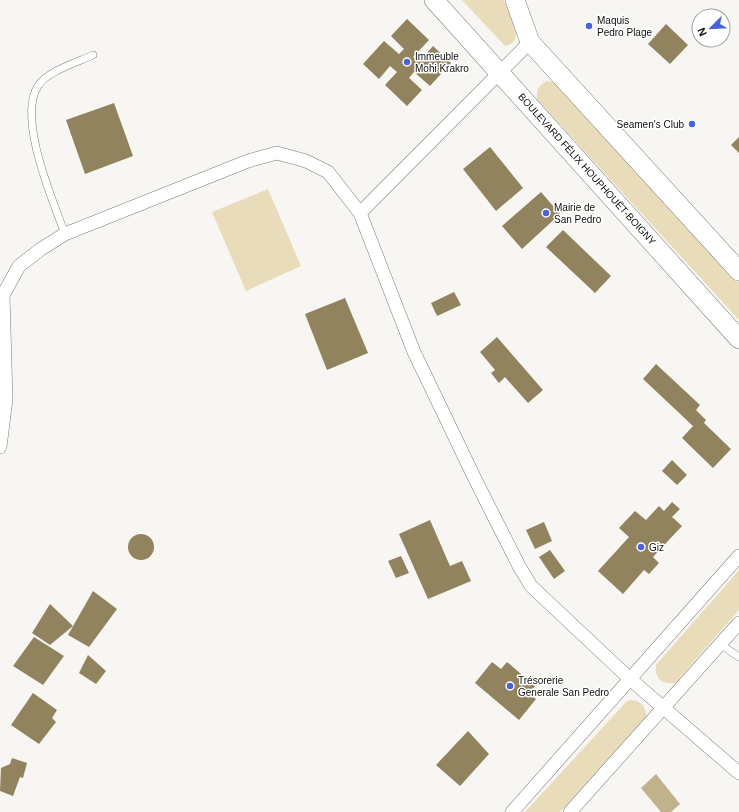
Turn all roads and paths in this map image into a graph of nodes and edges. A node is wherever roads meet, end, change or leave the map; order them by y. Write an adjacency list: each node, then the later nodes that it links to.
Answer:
1 (434, 0): 5 (street, BOULEVARD FÉLIX HOUPHOUËT-BOIGNY)
2 (515, 0): 3 (street)
3 (530, 42): 5 (street); 8 (street)
4 (93, 55): 7 (lane)
5 (500, 72): 6 (street); 9 (street, BOULEVARD FÉLIX HOUPHOUËT-BOIGNY)
6 (360, 213): 7 (street); 15 (street)
7 (65, 234): 10 (street)
8 (739, 271)
9 (739, 339)
10 (0, 447)
11 (739, 556): 15 (street)
12 (739, 623): 13 (street)
13 (720, 644): 14 (lane); 16 (street)
14 (739, 657)
15 (630, 679): 16 (street); 19 (street)
16 (663, 707): 17 (street); 18 (street)
17 (739, 773)
18 (574, 811)
19 (512, 812)

